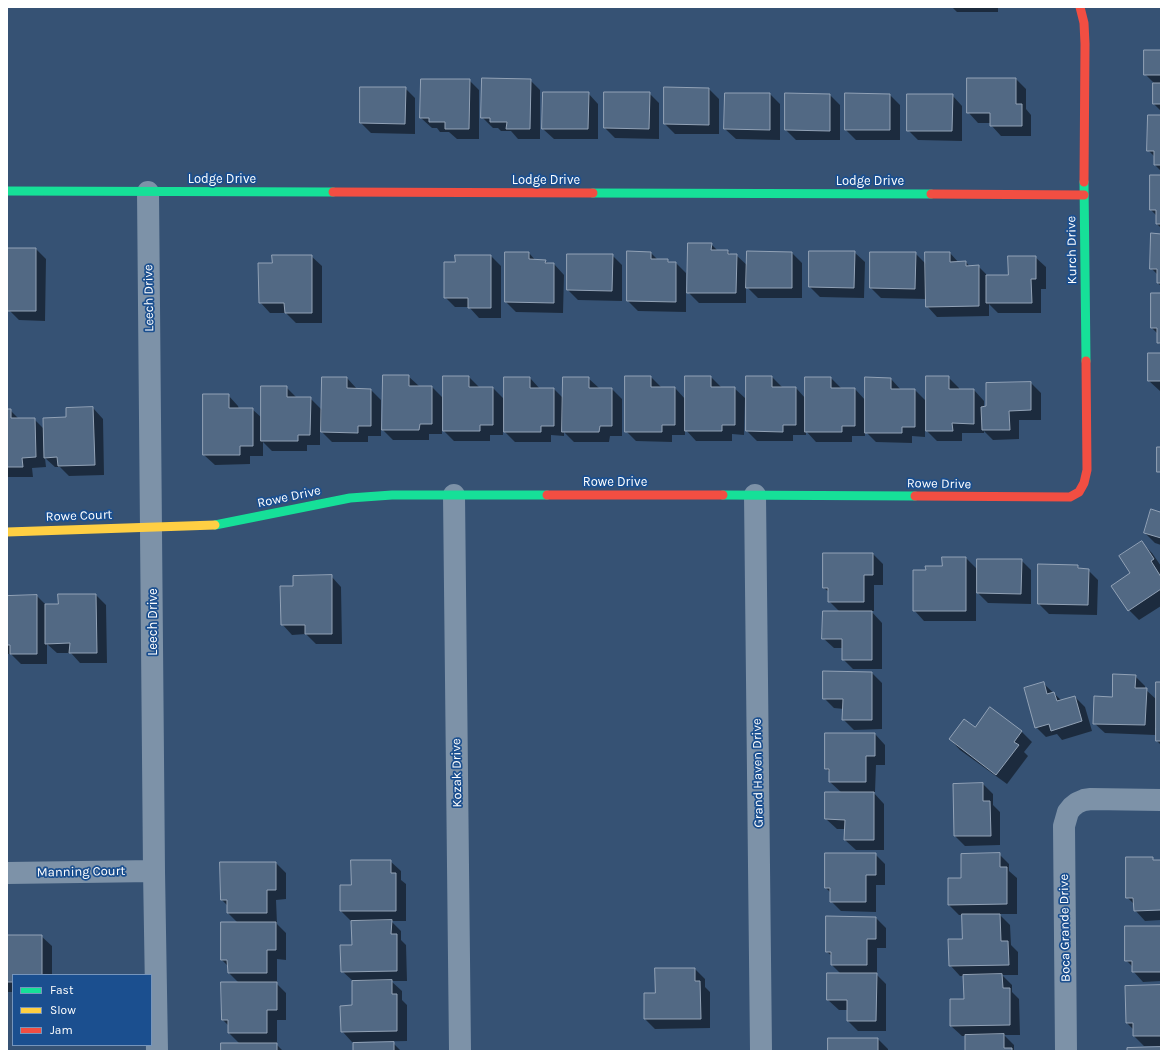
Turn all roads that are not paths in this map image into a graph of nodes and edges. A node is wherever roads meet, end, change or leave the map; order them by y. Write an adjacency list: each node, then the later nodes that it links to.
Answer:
1 (1080, 7): 4 (street, Kurch Drive)
2 (7, 191): 3 (street, Lodge Drive)
3 (148, 192): 4 (street, Lodge Drive); 8 (street, Leech Drive)
4 (1084, 195): 5 (street, Kurch Drive)
5 (1079, 492): 7 (street, Rowe Drive)
6 (454, 495): 7 (street, Rowe Drive); 8 (street, Rowe Drive); 14 (street, Kozak Drive)
7 (755, 495): 15 (street, Grand Haven Drive)
8 (152, 527): 9 (street, Rowe Court); 11 (street, Leech Drive)
9 (7, 532)
10 (1161, 800): 16 (street, Boca Grande Drive)
11 (154, 871): 12 (street, Manning Court); 13 (street, Leech Drive)
12 (7, 873)
13 (157, 1051)
14 (460, 1051)
15 (761, 1051)
16 (1066, 1051)

